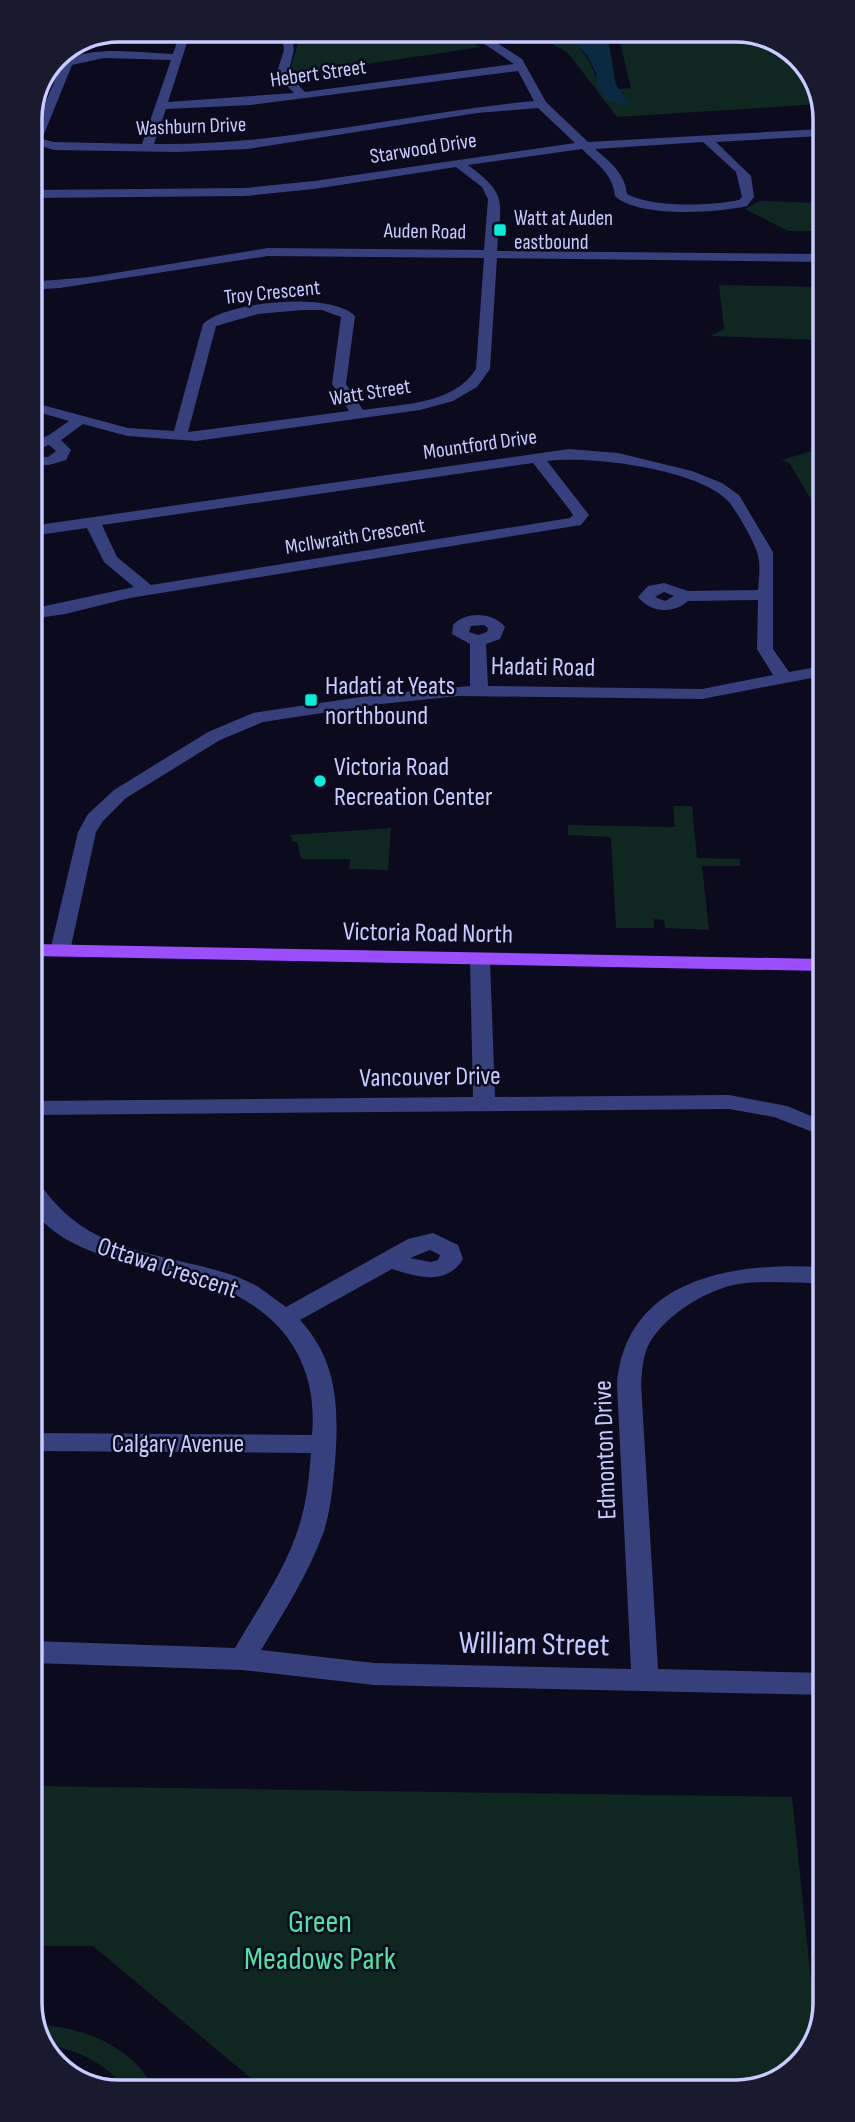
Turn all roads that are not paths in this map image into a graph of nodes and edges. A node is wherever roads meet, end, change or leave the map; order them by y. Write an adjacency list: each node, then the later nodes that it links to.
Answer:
1 (182, 42): 4 (street)
2 (288, 42): 6 (street)
3 (481, 42): 5 (street)
4 (177, 57): 8 (street); 9 (street, Washburn Drive)
5 (522, 67): 6 (street, Hebert Street); 7 (street)
6 (302, 95): 8 (street, Hebert Street)
7 (541, 104): 13 (street); 14 (street, Washburn Drive)
8 (161, 106): 14 (street)
9 (42, 123)
10 (813, 132): 11 (street, Starwood Drive)
11 (705, 138): 13 (street, Starwood Drive); 13 (street)
12 (42, 144): 14 (street, Washburn Drive)
13 (582, 145): 15 (street, Starwood Drive)
14 (147, 148)
15 (457, 162): 16 (street, Starwood Drive); 17 (street, Watt Street)
16 (42, 194)
17 (491, 253): 18 (street, Auden Road); 19 (street, Auden Road); 21 (street, Watt Street)
18 (813, 258)
19 (42, 285)
20 (42, 409): 22 (street, Watt Street)
21 (359, 415): 23 (street, Watt Street); 23 (street, Troy Crescent)
22 (81, 419): 23 (street, Watt Street); 24 (street)
23 (180, 436)
24 (54, 438): 25 (street); 27 (street)
25 (42, 443)
26 (537, 458): 28 (street, Mountford Drive); 30 (street, McIlwraith Crescent); 31 (street, Mountford Drive)
27 (42, 461)
28 (93, 524): 29 (street, Mountford Drive); 30 (street)
29 (42, 530)
30 (147, 590): 33 (street)
31 (767, 595): 32 (street); 36 (street, Mountford Drive)
32 (684, 596)
33 (42, 612)
34 (478, 641): 37 (street)
35 (813, 673): 36 (street, Hadati Road)
36 (786, 679): 37 (street, Hadati Road)
37 (479, 691): 39 (street, Hadati Road)
38 (42, 950): 39 (main road, Victoria Road North)
39 (60, 951): 40 (main road, Victoria Road North)
40 (480, 960): 41 (main road, Victoria Road North); 42 (street)
41 (813, 965)
42 (484, 1103): 43 (street, Vancouver Drive); 44 (street, Vancouver Drive)
43 (42, 1108)
44 (813, 1125)
45 (42, 1205): 48 (street, Ottawa Crescent)
46 (389, 1260): 48 (street)
47 (813, 1275): 53 (street, Edmonton Drive)
48 (285, 1318): 50 (street, Ottawa Crescent)
49 (42, 1442): 50 (street, Calgary Avenue)
50 (324, 1444): 52 (street, Ottawa Crescent)
51 (42, 1652): 52 (street)
52 (242, 1659): 53 (street, William Street)
53 (645, 1681): 54 (street, William Street)
54 (813, 1684)

